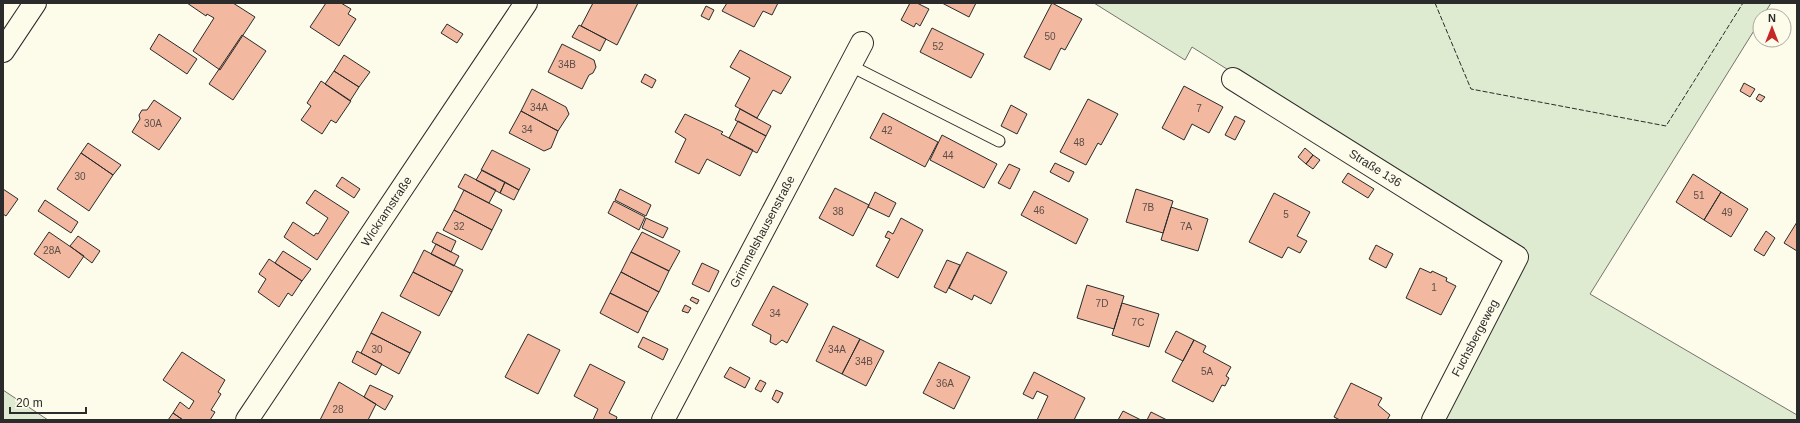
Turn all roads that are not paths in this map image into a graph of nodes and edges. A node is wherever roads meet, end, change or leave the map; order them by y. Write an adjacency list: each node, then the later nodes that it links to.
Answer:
1 (35, 3): 4 (street)
2 (526, 3): 9 (street, Wickramstraße)
3 (862, 44): 5 (street, Grimmelshausenstraße)
4 (3, 51)
5 (850, 66): 7 (lane); 10 (street, Grimmelshausenstraße)
6 (1233, 79): 8 (street, Straße 136)
7 (999, 141)
8 (1517, 257): 11 (street, Fuchsbergeweg)
9 (247, 420)
10 (663, 420)
11 (1433, 420)

